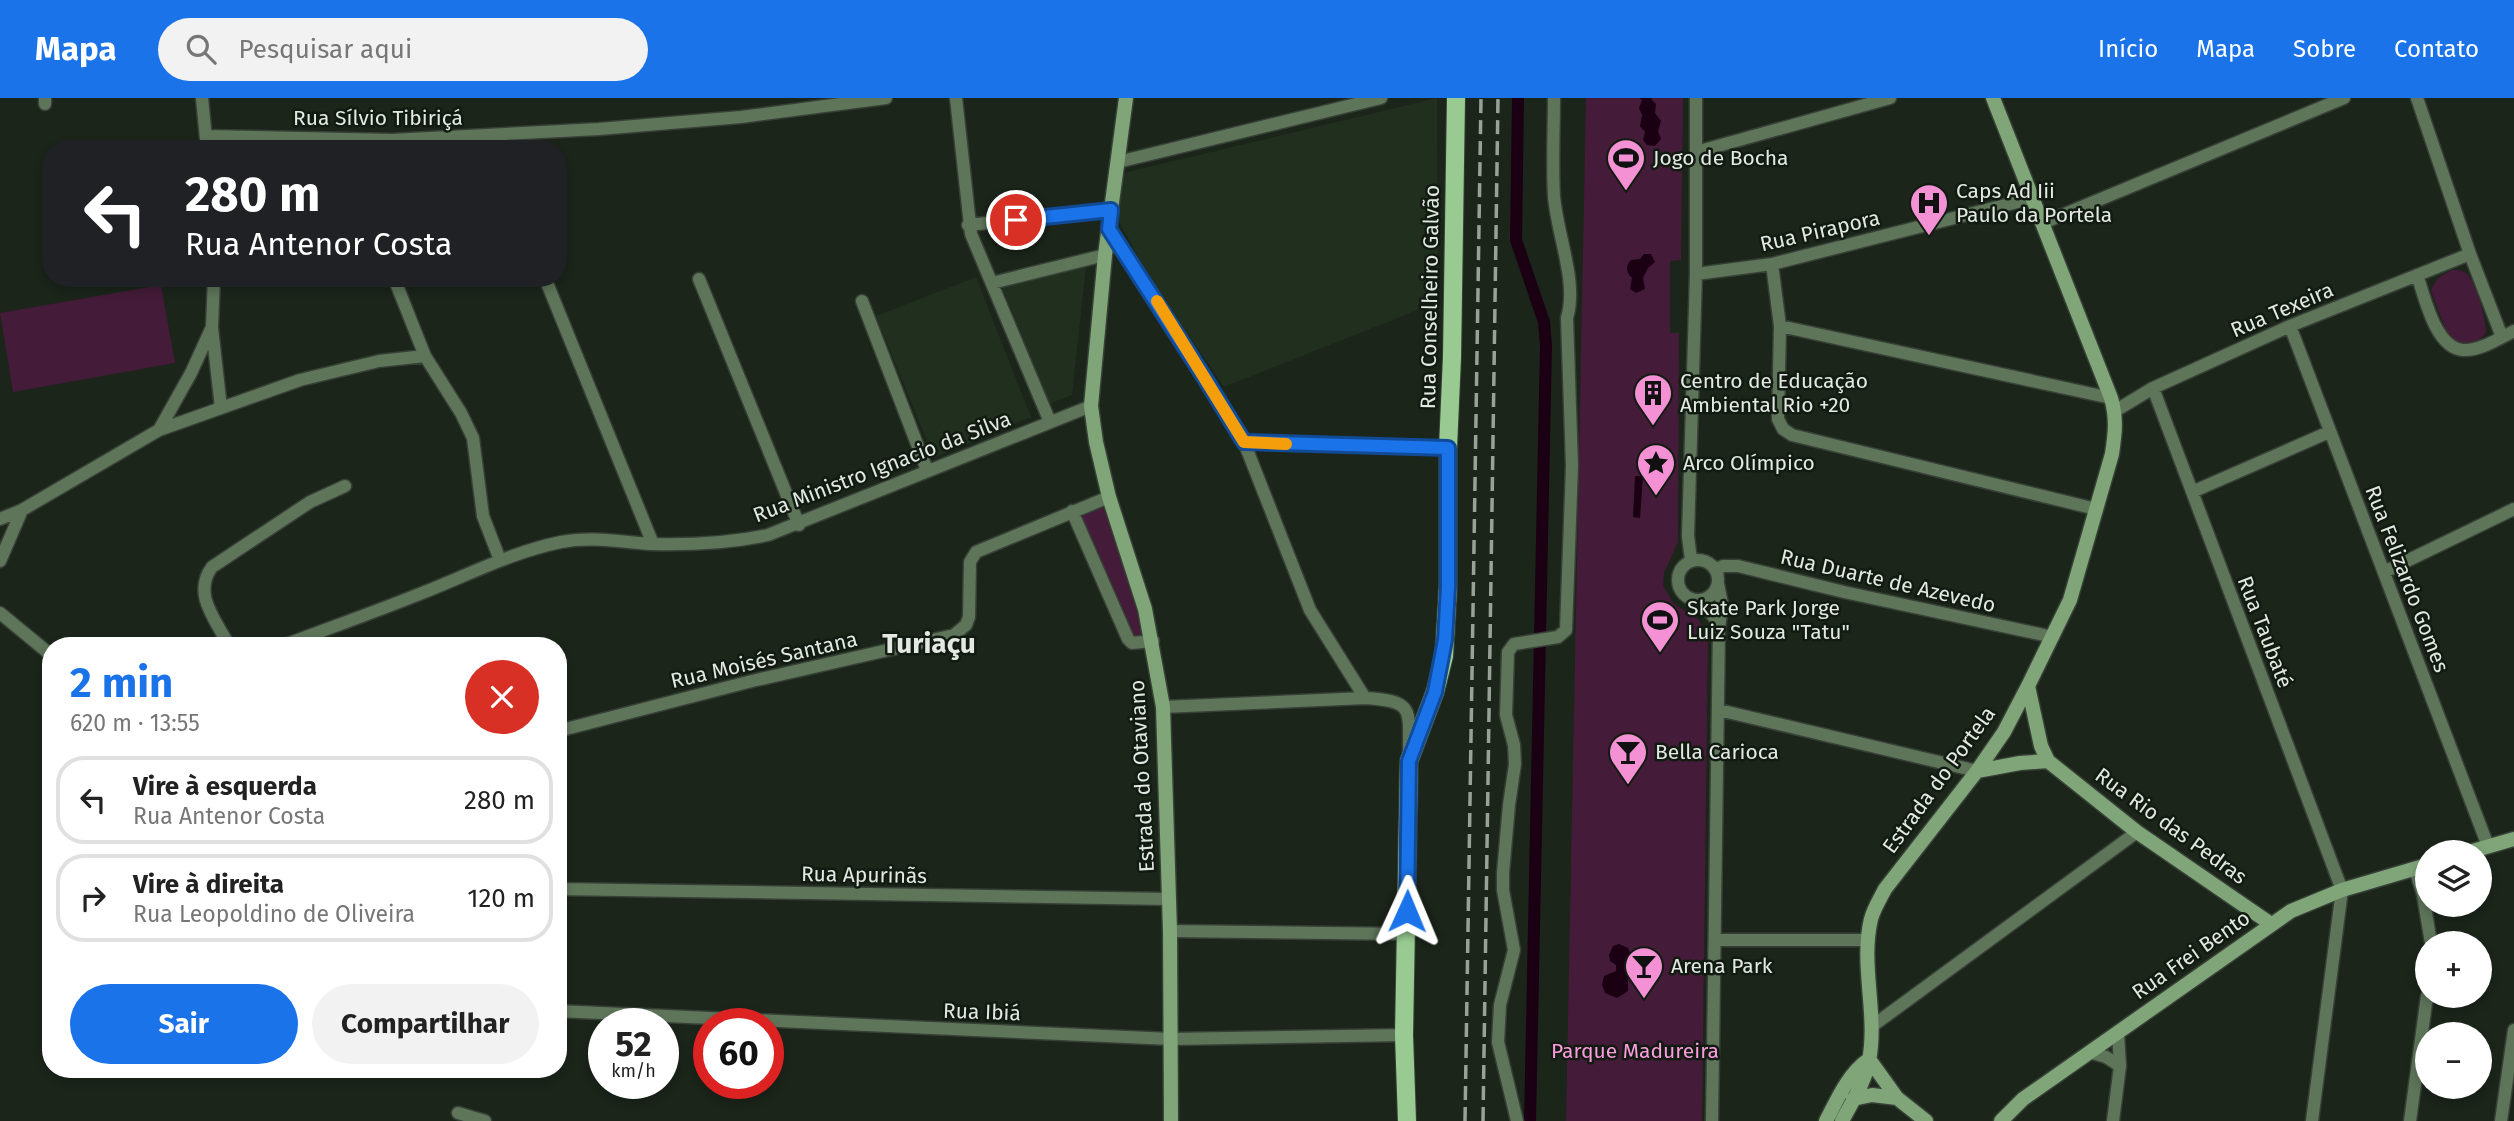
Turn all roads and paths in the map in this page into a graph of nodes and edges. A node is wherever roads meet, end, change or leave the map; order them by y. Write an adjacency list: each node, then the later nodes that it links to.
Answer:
1 (202, 98): 13 (street)
2 (886, 98): 14 (street, Rua Sílvio Tibiriçá)
3 (956, 98): 20 (street)
4 (1126, 98): 16 (street, Estrada do Otaviano)
5 (1381, 98): 16 (street)
6 (1456, 98): 46 (main road, Rua Conselheiro Galvão)
7 (1554, 98): 109 (street)
8 (1696, 98): 15 (street)
9 (1890, 98): 15 (street)
10 (1993, 98): 17 (street, Estrada do Portela)
11 (2344, 98): 19 (street)
12 (2417, 98): 22 (street)
13 (206, 140)
14 (392, 140)
15 (1696, 152): 25 (street)
16 (1118, 162): 18 (street, Estrada do Otaviano)
17 (2033, 198): 19 (street, Estrada do Portela); 24 (street, Rua Pirapora)
18 (1111, 210): 20 (street); 21 (street, Estrada do Otaviano)
19 (2043, 223): 39 (street, Estrada do Portela)
20 (968, 225): 28 (street)
21 (1109, 229): 23 (street, Estrada do Otaviano); 45 (street)
22 (2470, 254): 26 (street, Rua Texeira); 36 (street)
23 (1105, 256): 28 (street); 40 (street, Estrada do Otaviano)
24 (1772, 264): 25 (street, Rua Pirapora); 33 (street)
25 (1696, 274): 59 (street)
26 (2417, 275): 34 (street, Rua Texeira); 36 (street)
27 (699, 279): 56 (street)
28 (992, 283): 42 (street)
29 (214, 287): 35 (street)
30 (398, 287): 37 (street)
31 (549, 287): 57 (street)
32 (862, 301): 47 (street)
33 (1780, 326): 39 (street); 51 (street)
34 (2290, 326): 38 (street, Rua Texeira); 44 (street, Rua Felizardo Gomes)
35 (212, 327): 41 (street); 43 (street)
36 (2508, 334)
37 (425, 356): 41 (street); 58 (street)
38 (2153, 388): 39 (street, Rua Texeira); 49 (street, Rua Taubaté)
39 (2113, 405): 51 (street, Estrada do Portela)
40 (1091, 406): 42 (street, Rua Ministro Ignacio da Silva); 50 (street, Estrada do Otaviano)
41 (221, 408): 43 (street)
42 (1050, 422): 47 (street, Rua Ministro Ignacio da Silva)
43 (159, 430): 53 (street)
44 (2329, 432): 49 (street); 62 (street, Rua Felizardo Gomes)
45 (1244, 442): 46 (street); 73 (street)
46 (1448, 448): 77 (main road, Rua Conselheiro Galvão)
47 (927, 471): 56 (street, Rua Ministro Ignacio da Silva)
48 (345, 486): 67 (street)
49 (2192, 492): 86 (street, Rua Taubaté)
50 (1110, 497): 54 (street, Rua Moisés Santana); 70 (street, Estrada do Otaviano)
51 (2096, 509): 69 (street, Estrada do Portela)
52 (2514, 509): 62 (street)
53 (22, 510): 55 (street); 60 (street)
54 (1072, 511): 70 (street); 76 (street, Rua Moisés Santana)
55 (0, 519)
56 (799, 525): 57 (street, Rua Ministro Ignacio da Silva)
57 (653, 544): 58 (street, Rua Ministro Ignacio da Silva)
58 (500, 560): 68 (street, Rua Ministro Ignacio da Silva)
59 (1691, 560): 61 (street); 64 (street)
60 (0, 562)
61 (1716, 570): 63 (street); 69 (street, Rua Duarte de Azevedo)
62 (2384, 572): 82 (street, Rua Felizardo Gomes)
63 (1718, 584): 64 (street); 66 (street)
64 (1700, 600): 66 (street)
65 (0, 613): 71 (street)
66 (1719, 629): 75 (street)
67 (224, 637)
68 (306, 637)
69 (2053, 637): 72 (street, Estrada do Portela)
70 (1153, 641): 74 (street, Estrada do Otaviano)
71 (42, 648)
72 (2028, 686): 78 (street); 79 (street, Estrada do Portela)
73 (1365, 698): 74 (street); 77 (street)
74 (1163, 707): 87 (street, Estrada do Otaviano)
75 (1718, 709): 79 (street); 91 (street)
76 (567, 729)
77 (1409, 761): 90 (main road, Rua Conselheiro Galvão)
78 (2048, 761): 79 (street); 80 (street, Rua Rio das Pedras)
79 (1977, 771): 92 (street, Estrada do Portela)
80 (2137, 832): 88 (street, Rua Rio das Pedras); 95 (street)
81 (2514, 839): 83 (street)
82 (2486, 840)
83 (2492, 845)
84 (2415, 869): 86 (street, Rua Frei Bento)
85 (567, 889): 87 (street, Rua Apurinãs)
86 (2342, 890): 88 (street, Rua Frei Bento); 116 (street)
87 (1169, 899): 89 (street, Estrada do Otaviano)
88 (2272, 924): 97 (street, Rua Frei Bento)
89 (1170, 931): 90 (street); 99 (street, Estrada do Otaviano)
90 (1407, 934): 98 (main road, Rua Conselheiro Galvão)
91 (1716, 940): 92 (street); 110 (street)
92 (1867, 940): 95 (street, Estrada do Portela)
93 (2425, 1008): 117 (street)
94 (567, 1011): 99 (street, Rua Ibiá)
95 (1871, 1027): 101 (street, Estrada do Portela)
96 (2514, 1030): 118 (street)
97 (2118, 1033): 100 (street, Rua Frei Bento); 102 (street)
98 (1404, 1035): 99 (street, Rua Ibiá); 108 (main road, Rua Conselheiro Galvão)
99 (1171, 1039): 107 (street, Estrada do Otaviano)
100 (2089, 1052): 102 (street); 114 (street, Rua Frei Bento)
101 (1870, 1059): 103 (street); 104 (street); 111 (street)
102 (2120, 1066): 115 (street)
103 (1897, 1098): 104 (street); 113 (street)
104 (1853, 1099): 112 (street)
105 (458, 1112): 106 (street)
106 (485, 1121)
107 (1171, 1121)
108 (1407, 1121)
109 (1517, 1121)
110 (1713, 1121)
111 (1826, 1121)
112 (1842, 1121)
113 (1926, 1121)
114 (2001, 1121)
115 (2113, 1121)
116 (2312, 1121)
117 (2410, 1121)
118 (2501, 1121)

